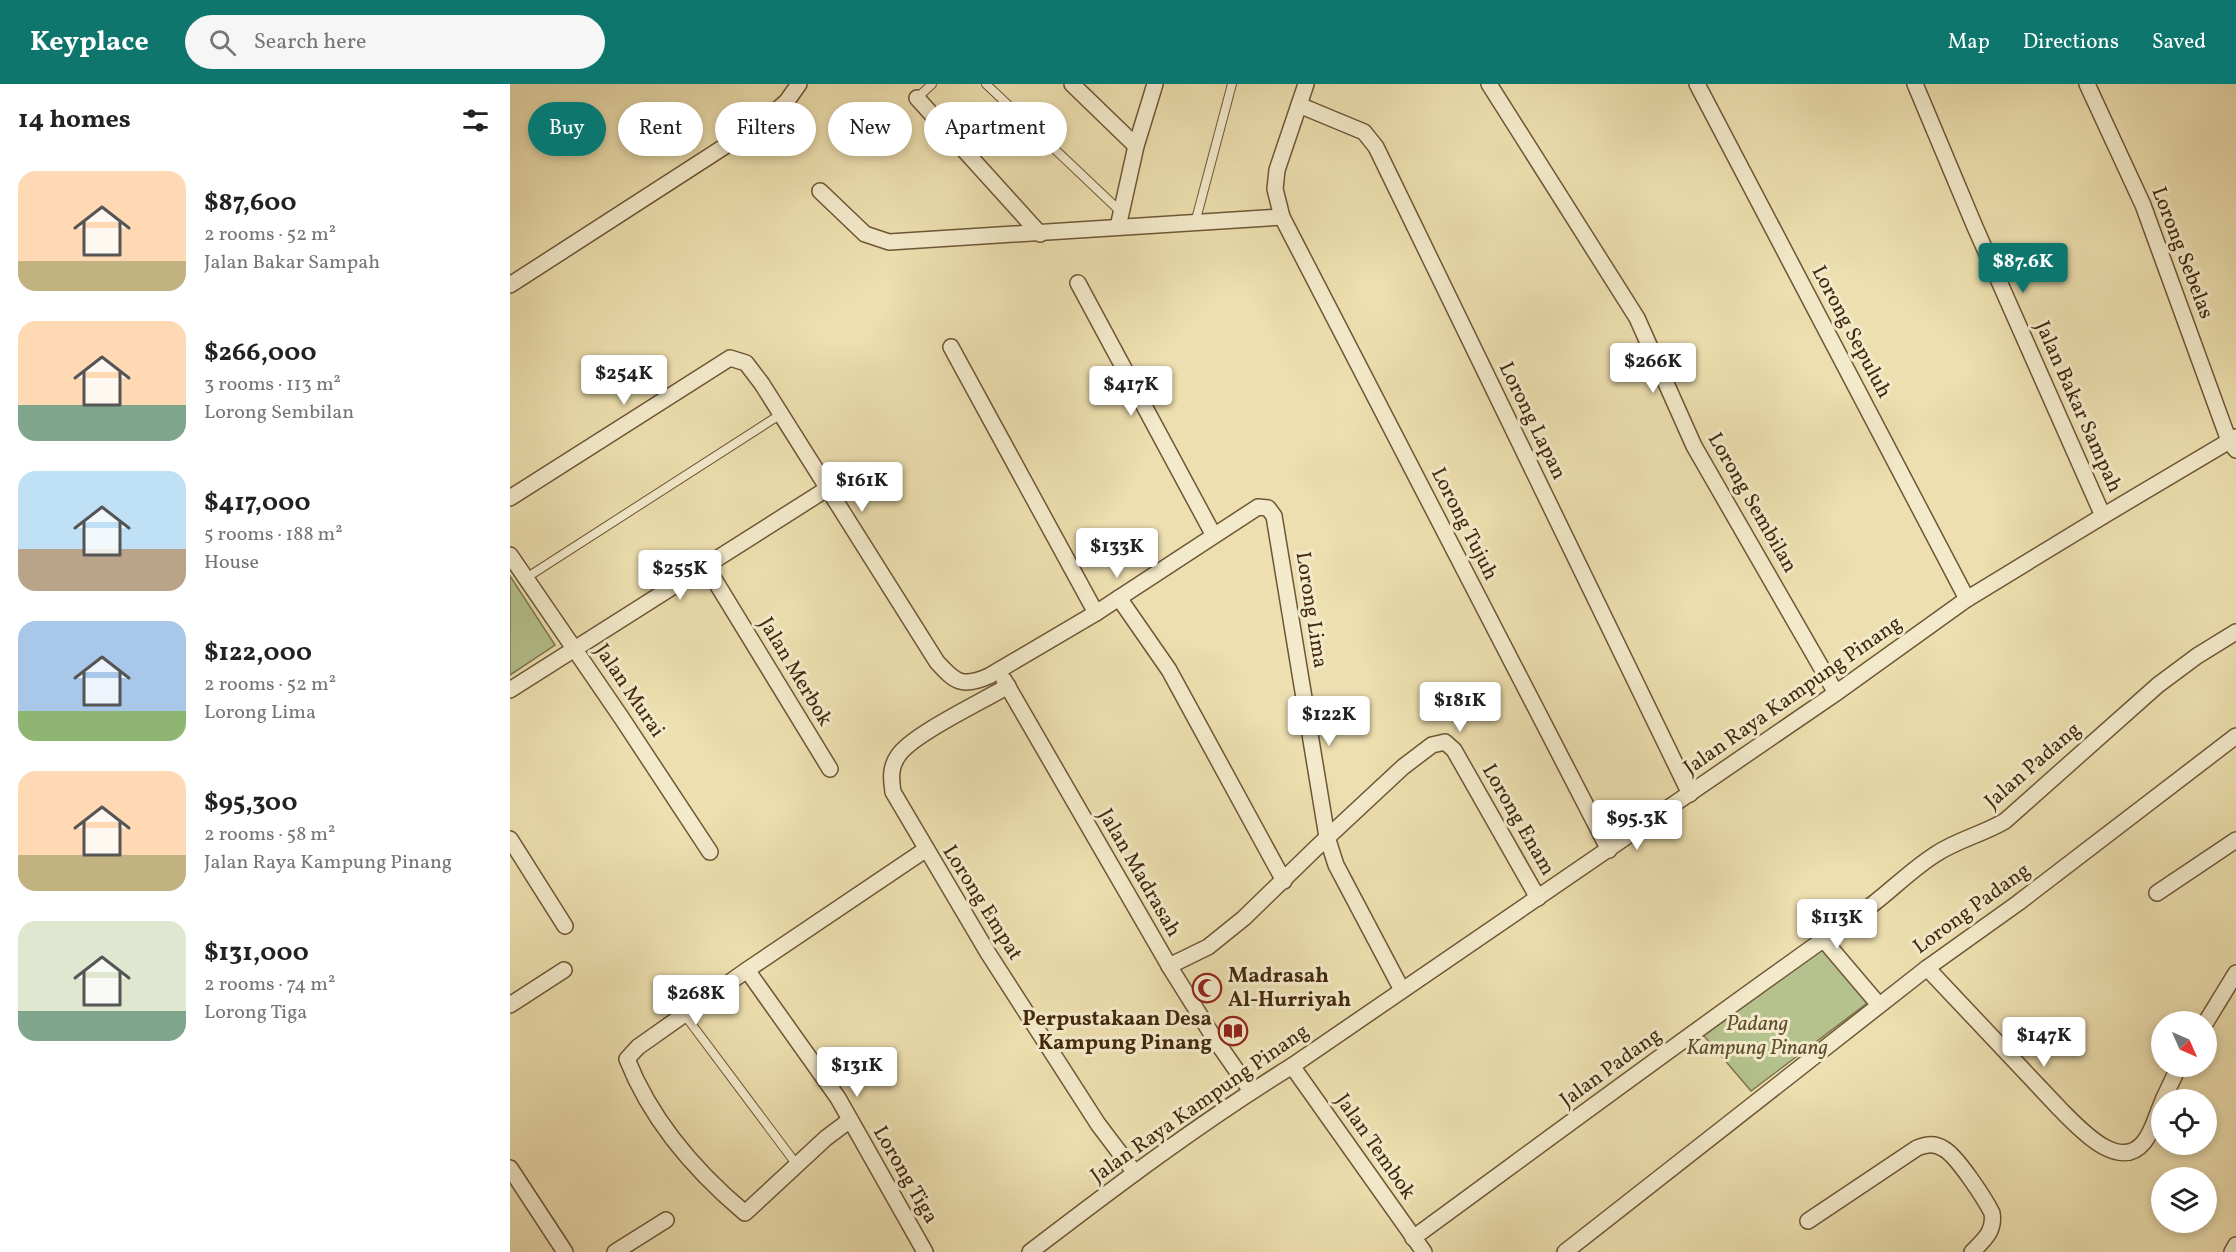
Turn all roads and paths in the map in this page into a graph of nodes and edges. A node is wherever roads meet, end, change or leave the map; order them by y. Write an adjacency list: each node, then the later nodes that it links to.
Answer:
1 (799, 84): 22 (street)
2 (932, 84): 12 (lane)
3 (986, 84): 16 (lane)
4 (1072, 84): 14 (street)
5 (1155, 84): 14 (street)
6 (1232, 84): 18 (lane)
7 (1306, 84): 13 (street, Lorong Tujuh)
8 (1489, 84): 41 (street, Lorong Sembilan)
9 (1697, 84): 34 (street, Lorong Sepuluh)
10 (1916, 84): 28 (street, Jalan Bakar Sampah)
11 (2087, 84): 25 (street, Lorong Sebelas)
12 (916, 98): 20 (street)
13 (1299, 105): 17 (street, Lorong Tujuh); 44 (street, Lorong Lapan)
14 (1136, 146): 16 (street)
15 (820, 191): 20 (street)
16 (1121, 212): 19 (street)
17 (1282, 217): 18 (street); 49 (street, Lorong Tujuh)
18 (1195, 223): 19 (street)
19 (1118, 228): 20 (street)
20 (1040, 234)
21 (1078, 283): 29 (street)
22 (510, 285)
23 (951, 347): 35 (street)
24 (781, 414): 26 (street); 27 (street); 32 (lane)
25 (2234, 443): 28 (street, Jalan Raya Kampung Pinang)
26 (830, 487): 31 (street); 38 (street)
27 (510, 498)
28 (2103, 516): 34 (street, Jalan Raya Kampung Pinang)
29 (1213, 534): 33 (street); 45 (street, Lorong Lima)
30 (510, 555): 32 (street, Jalan Murai)
31 (706, 566): 37 (street); 43 (street, Jalan Merbok)
32 (525, 578): 37 (street, Jalan Murai)
33 (1119, 598): 35 (street); 51 (street)
34 (1967, 599): 41 (street, Jalan Raya Kampung Pinang)
35 (1096, 613): 38 (street)
36 (2236, 632): 55 (street, Jalan Padang)
37 (575, 649): 40 (street); 50 (street, Jalan Murai)
38 (999, 670): 39 (street, Jalan Madrasah)
39 (1008, 686): 48 (street, Lorong Empat); 56 (street, Jalan Madrasah)
40 (510, 690)
41 (1836, 693): 44 (street, Jalan Raya Kampung Pinang)
42 (2236, 736): 57 (street, Lorong Padang)
43 (830, 769)
44 (1690, 794): 49 (street, Jalan Raya Kampung Pinang)
45 (1327, 837): 51 (street); 53 (street, Lorong Enam); 61 (street, Lorong Lima)
46 (510, 839): 54 (street)
47 (2236, 840): 52 (street)
48 (925, 850): 59 (street); 72 (street, Lorong Empat)
49 (1609, 850): 53 (street, Jalan Raya Kampung Pinang)
50 (710, 852)
51 (1284, 881): 56 (street)
52 (2157, 893)
53 (1538, 898): 61 (street, Jalan Raya Kampung Pinang)
54 (565, 926)
55 (1823, 939): 63 (street); 75 (street, Jalan Padang)
56 (1169, 966): 67 (street, Jalan Madrasah)
57 (1927, 968): 63 (street, Lorong Padang); 69 (street)
58 (564, 969): 62 (street)
59 (747, 970): 65 (street); 68 (street, Lorong Tiga)
60 (2236, 973): 64 (street)
61 (1402, 990): 66 (street, Jalan Raya Kampung Pinang)
62 (510, 1005)
63 (1879, 1005): 82 (street, Lorong Padang)
64 (2213, 1011)
65 (684, 1014): 70 (lane); 70 (street)
66 (1292, 1066): 67 (street, Jalan Raya Kampung Pinang); 75 (street, Jalan Tembok)
67 (1251, 1091): 72 (street, Jalan Raya Kampung Pinang)
68 (850, 1120): 70 (street); 79 (street, Lorong Tiga)
69 (2151, 1130)
70 (797, 1165)
71 (510, 1168): 77 (street)
72 (1135, 1173): 80 (street, Jalan Raya Kampung Pinang)
73 (666, 1220): 78 (street)
74 (1808, 1221): 83 (street)
75 (1413, 1238): 81 (street, Jalan Tembok)
76 (2236, 1245): 84 (street)
77 (565, 1252)
78 (615, 1252)
79 (925, 1252)
80 (1030, 1252)
81 (1424, 1252)
82 (1565, 1252)
83 (1972, 1252)
84 (2232, 1252)

